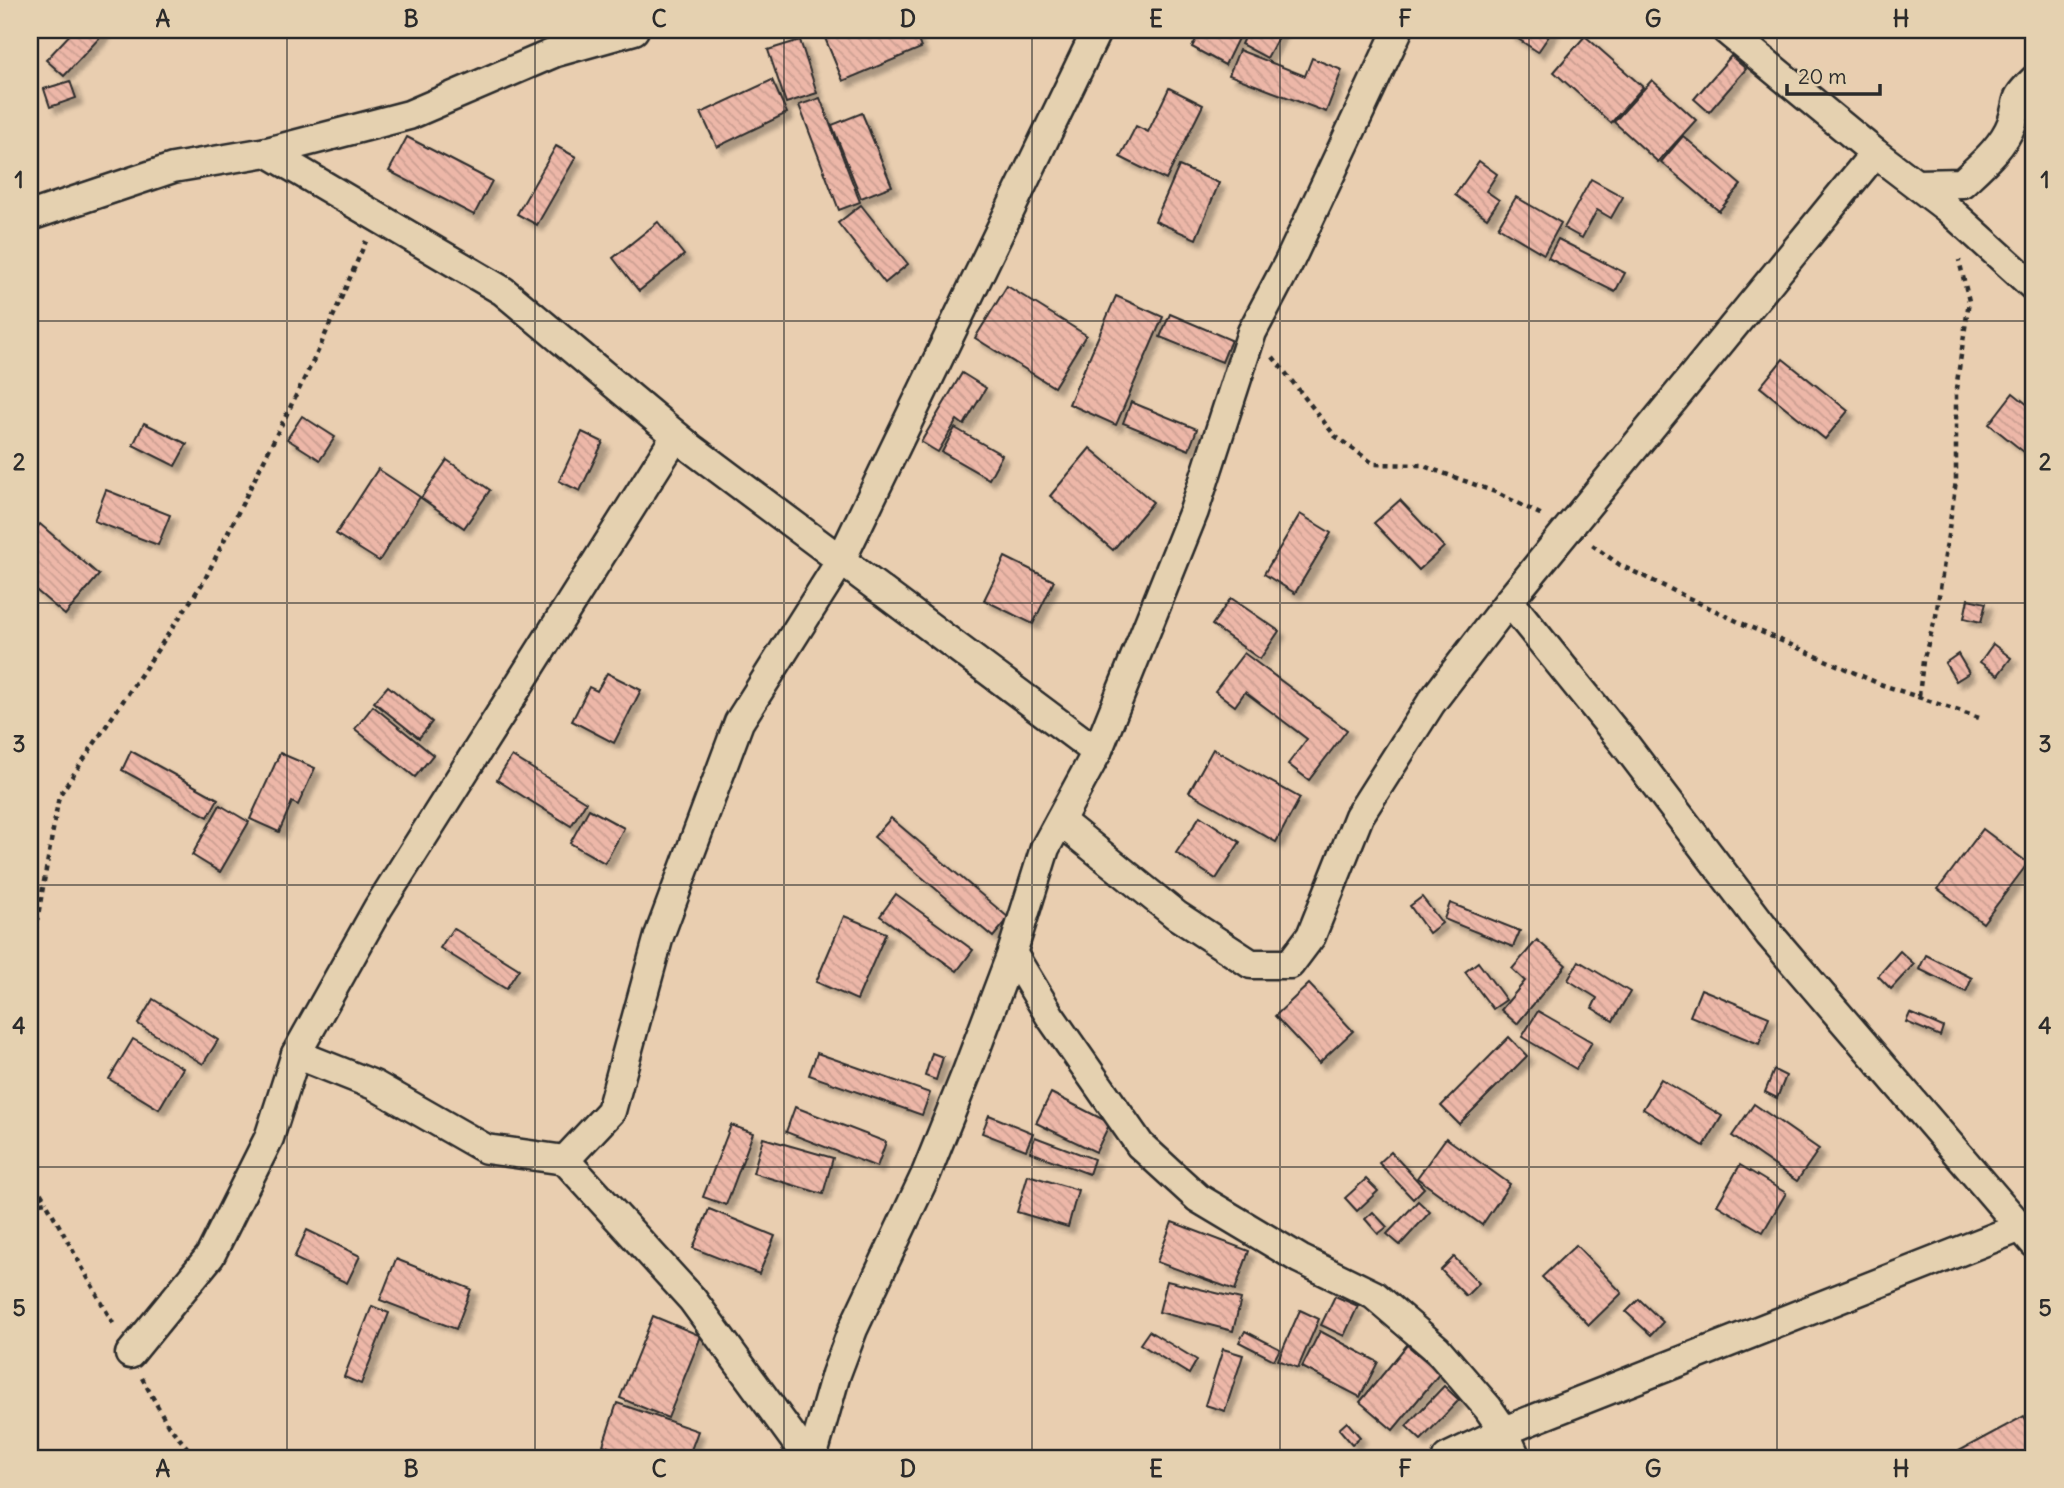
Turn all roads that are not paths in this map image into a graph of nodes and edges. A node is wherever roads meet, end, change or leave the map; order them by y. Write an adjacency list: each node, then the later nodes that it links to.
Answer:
1 (634, 30): 6 (street)
2 (1097, 30): 12 (street)
3 (1398, 30): 14 (street)
4 (1726, 30): 7 (street)
5 (2034, 80): 8 (street)
6 (267, 152): 9 (street); 11 (street)
7 (1875, 153): 8 (street); 13 (street)
8 (1918, 184): 10 (street)
9 (30, 216)
10 (2034, 287)
11 (676, 436): 12 (street); 17 (street)
12 (840, 562): 14 (street); 18 (street)
13 (1509, 601): 15 (street); 19 (street)
14 (1097, 752): 15 (street)
15 (1060, 821): 16 (street)
16 (1012, 953): 21 (street); 22 (street)
17 (296, 1054): 18 (street); 20 (street)
18 (565, 1160): 22 (street)
19 (2027, 1235): 21 (street)
20 (130, 1354)
21 (1504, 1431): 23 (street); 24 (street)
22 (810, 1458)
23 (1447, 1458)
24 (1516, 1458)

